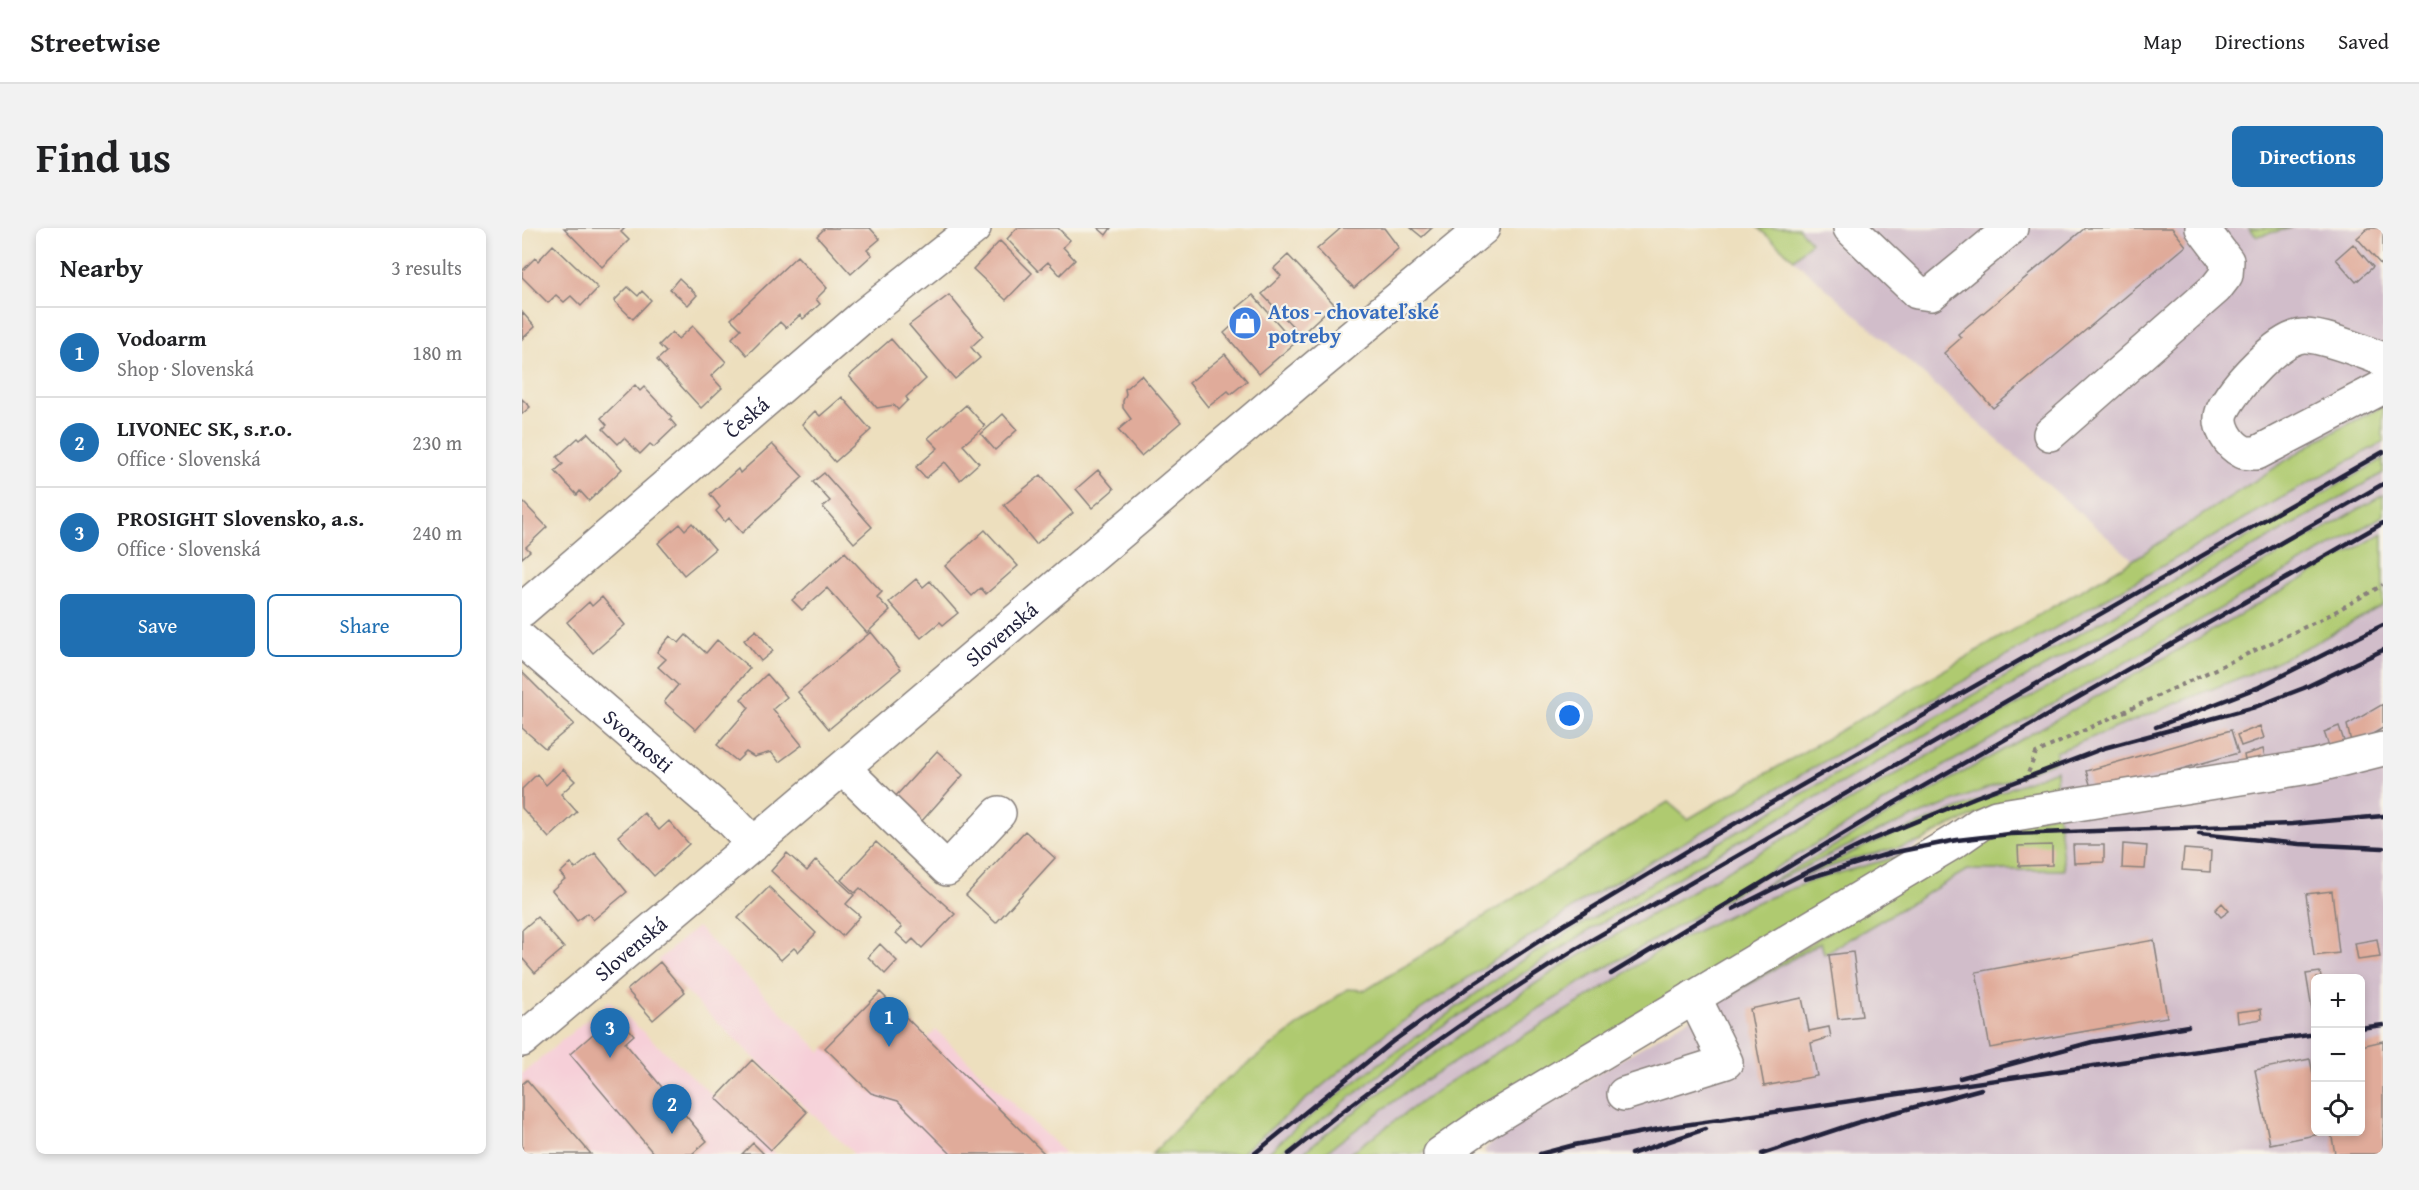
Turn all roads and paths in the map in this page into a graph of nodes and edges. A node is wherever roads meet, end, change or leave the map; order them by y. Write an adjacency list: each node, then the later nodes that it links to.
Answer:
1 (974, 228): 10 (street, Česká)
2 (1483, 228): 14 (street, Slovenská)
3 (1850, 228): 4 (street)
4 (2011, 228)
5 (2202, 228): 8 (street)
6 (2383, 359): 7 (street)
7 (2383, 387)
8 (2050, 434)
9 (2383, 585): 13 (path)
10 (522, 610)
11 (522, 640): 16 (street, Svornosti)
12 (2383, 749): 17 (street)
13 (2030, 767)
14 (844, 769): 15 (street); 16 (street, Slovenská)
15 (999, 813)
16 (754, 844): 18 (street, Slovenská)
17 (1694, 997): 19 (street); 20 (street)
18 (522, 1040)
19 (1624, 1094)
20 (1440, 1154)

